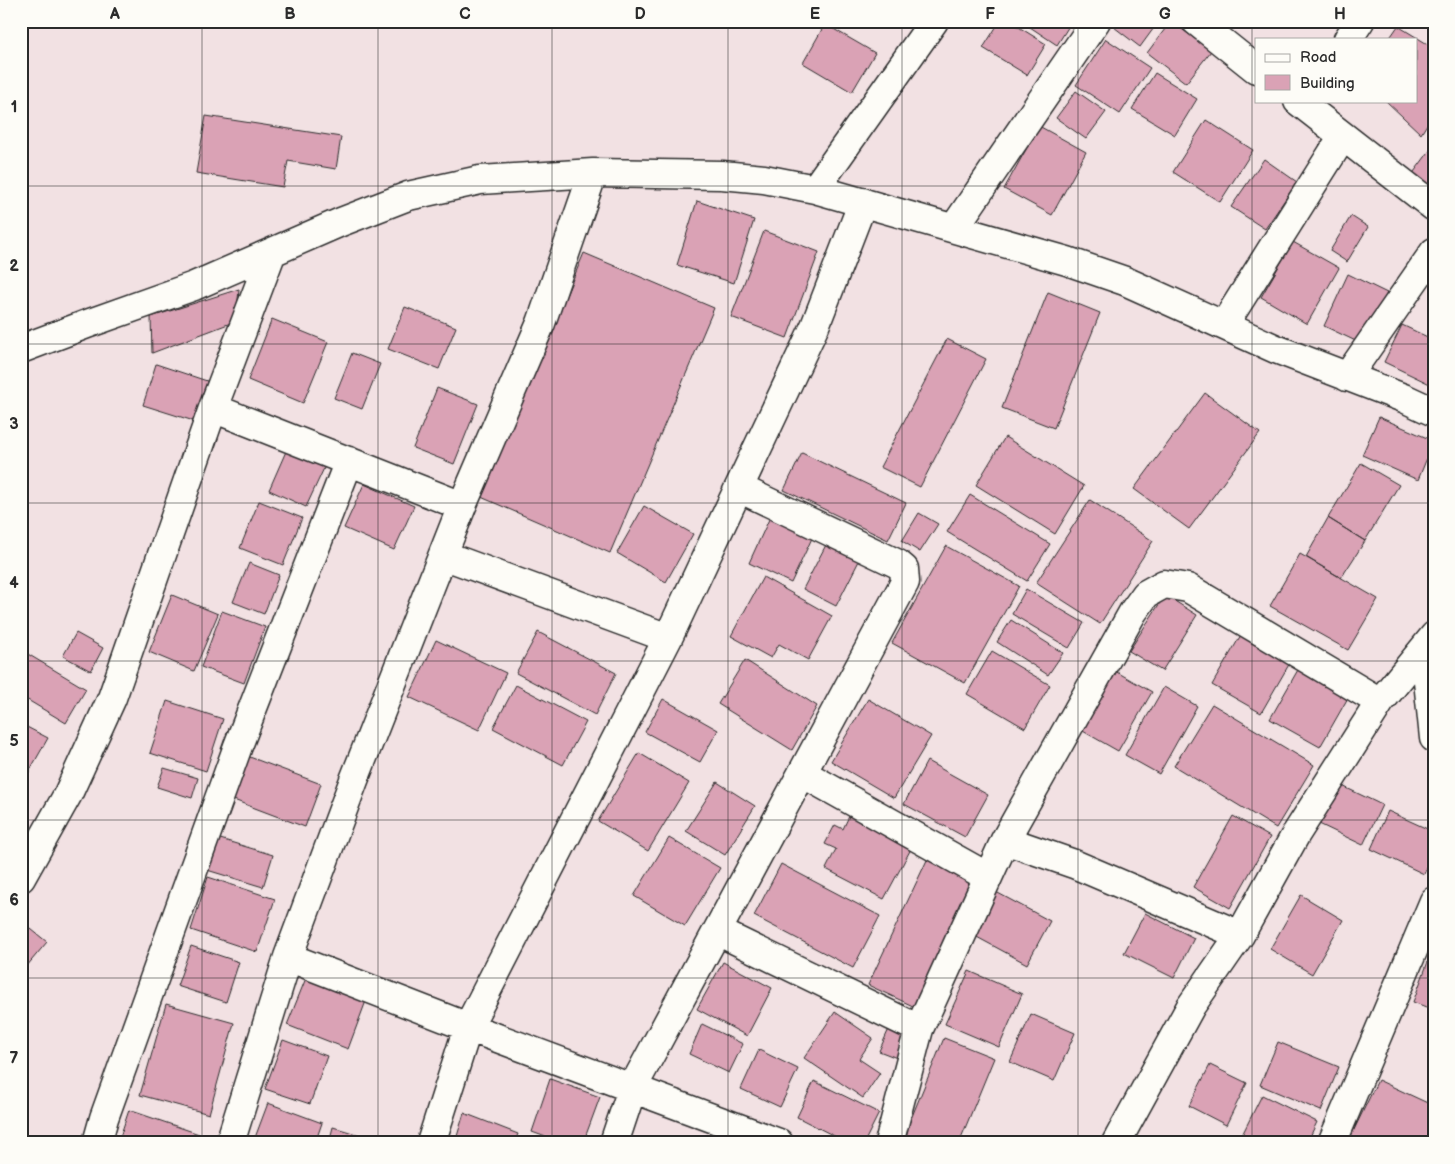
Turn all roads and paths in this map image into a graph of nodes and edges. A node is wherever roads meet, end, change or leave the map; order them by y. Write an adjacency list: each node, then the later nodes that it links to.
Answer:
1 (934, 21): 10 (street)
2 (1096, 21): 13 (street)
3 (1196, 21): 6 (street)
4 (1360, 21): 5 (street)
5 (1349, 38)
6 (1255, 68)
7 (1301, 102): 8 (street)
8 (1343, 136): 12 (street); 16 (street)
9 (593, 173): 10 (street); 14 (street); 23 (street)
10 (815, 189): 11 (street)
11 (863, 202): 13 (street); 22 (street)
12 (1434, 207)
13 (954, 228): 16 (street)
14 (272, 252): 17 (street); 19 (street)
15 (1434, 252): 18 (street)
16 (1224, 326): 18 (street)
17 (21, 349)
18 (1347, 376): 20 (street)
19 (214, 408): 21 (street); 33 (street)
20 (1434, 412)
21 (349, 461): 23 (street); 41 (street)
22 (739, 488): 26 (street); 30 (street)
23 (462, 506): 24 (street)
24 (443, 555): 26 (street); 37 (street)
25 (1434, 636): 28 (street)
26 (668, 638): 38 (street)
27 (1434, 644): 29 (street)
28 (1380, 702): 31 (street); 36 (street)
29 (1434, 738)
30 (802, 773): 32 (street); 35 (street)
31 (1005, 840): 32 (street); 36 (street)
32 (988, 877): 39 (street)
33 (21, 878)
34 (1434, 901): 48 (street)
35 (716, 931): 39 (street); 40 (street)
36 (1240, 935): 47 (street)
37 (288, 957): 38 (street); 42 (street)
38 (468, 1027): 40 (street); 43 (street)
39 (919, 1029): 46 (street)
40 (632, 1089): 44 (street); 45 (street)
41 (97, 1143)
42 (230, 1143)
43 (431, 1143)
44 (614, 1143)
45 (779, 1143)
46 (889, 1143)
47 (1116, 1143)
48 (1332, 1143)

